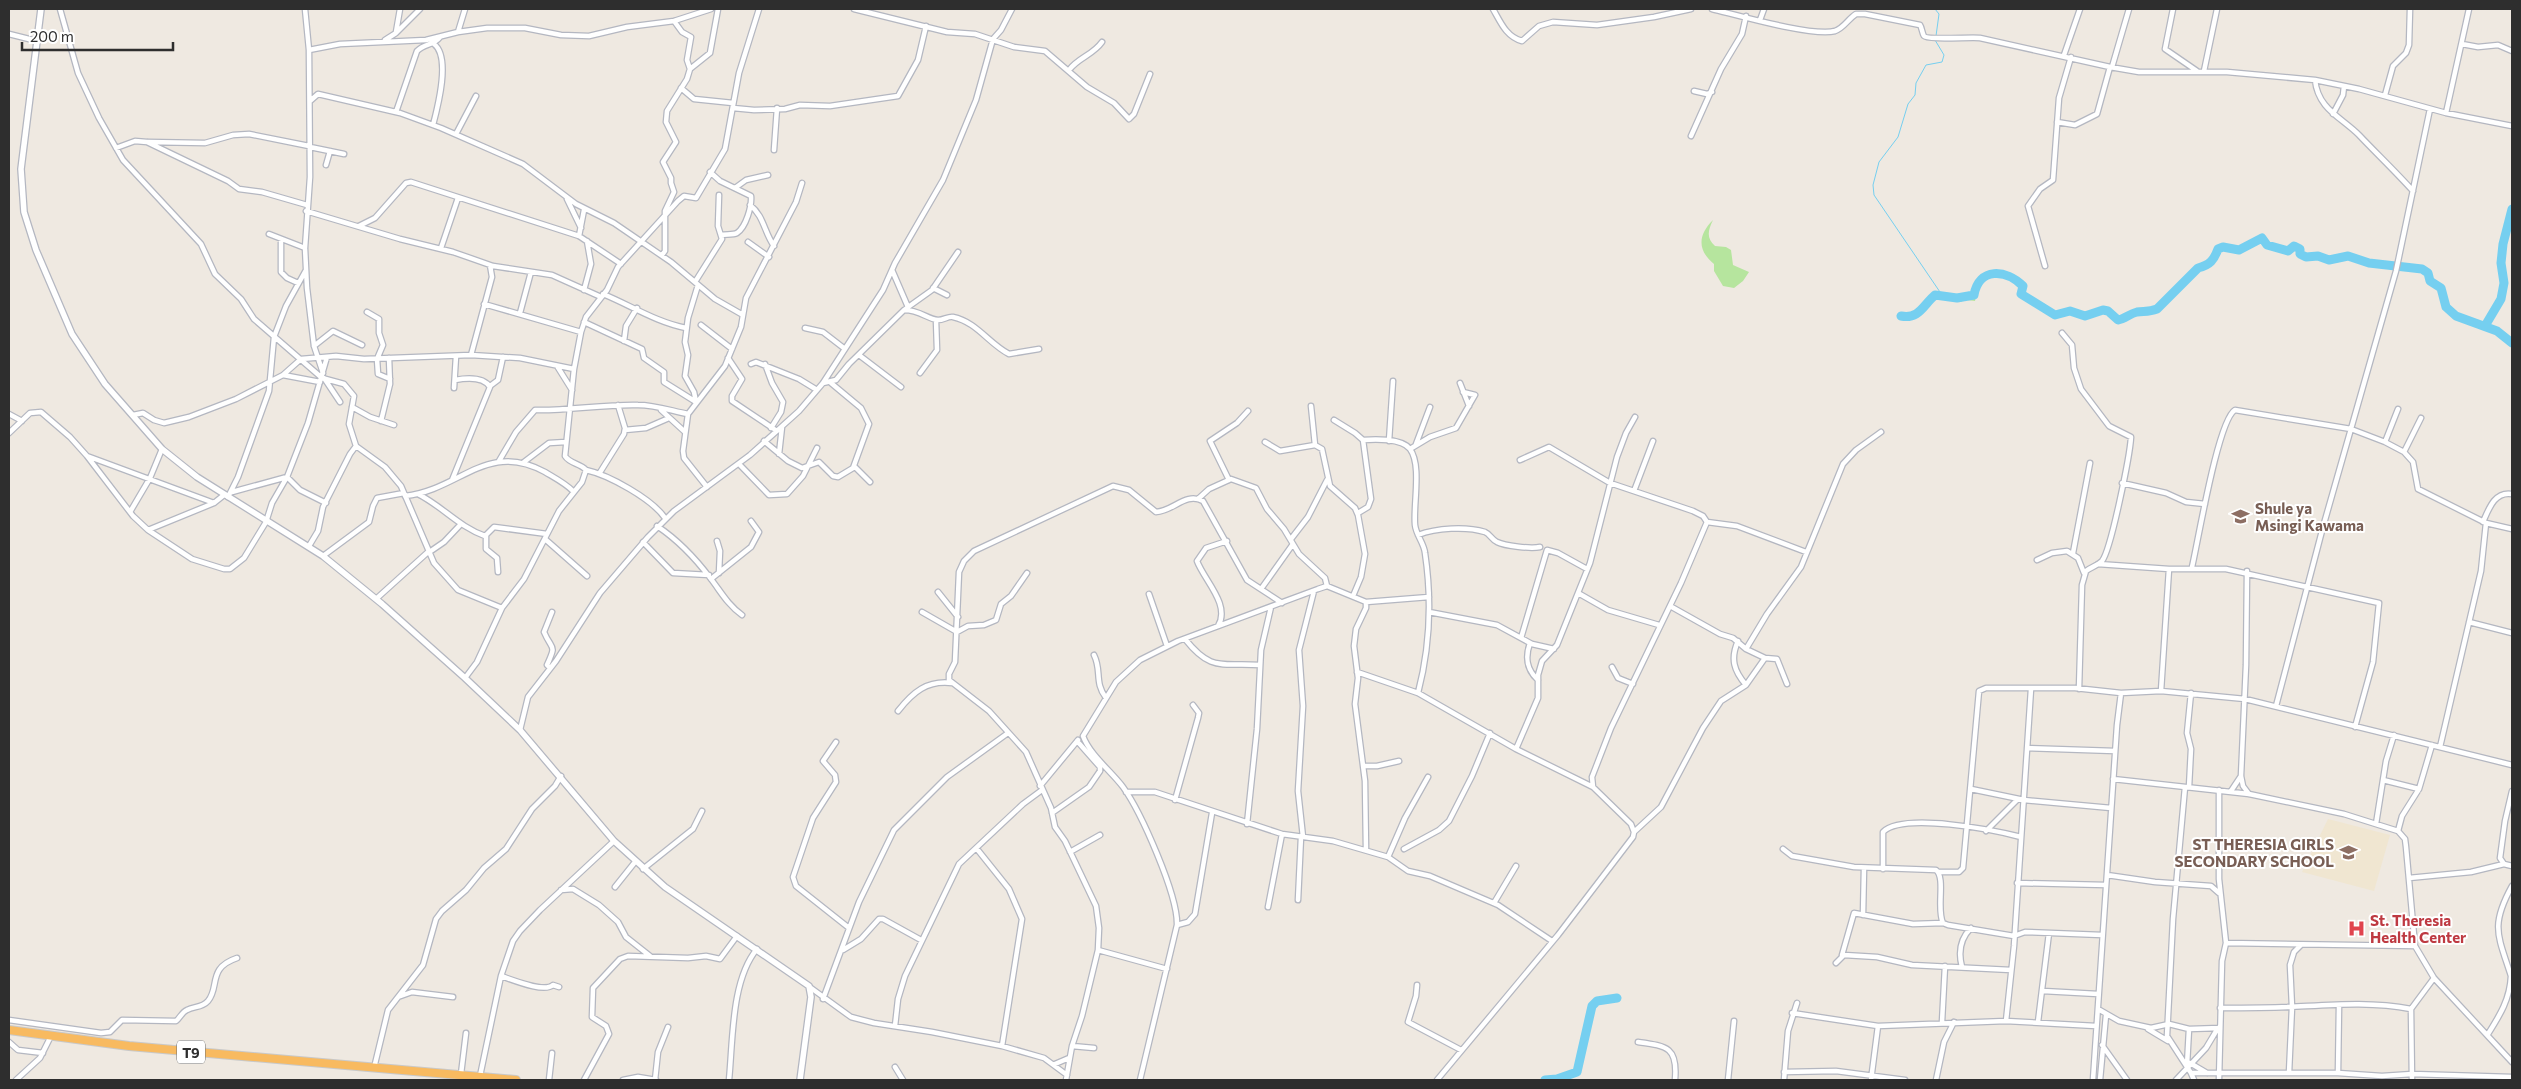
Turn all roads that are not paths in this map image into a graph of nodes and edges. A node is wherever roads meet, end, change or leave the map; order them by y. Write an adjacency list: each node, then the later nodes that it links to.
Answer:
1 (41, 9): 33 (street)
2 (60, 9): 69 (street)
3 (305, 9): 38 (street)
4 (400, 9): 29 (street)
5 (420, 9): 29 (street)
6 (465, 9): 28 (street)
7 (711, 9): 26 (street)
8 (718, 9): 43 (street)
9 (759, 9): 56 (street)
10 (857, 9): 27 (street)
11 (1012, 9): 32 (street)
12 (1492, 9): 13 (street)
13 (1690, 9)
14 (1712, 9): 23 (street)
15 (1764, 9): 25 (street)
16 (1873, 9): 24 (street)
17 (2080, 9): 40 (street)
18 (2129, 9): 42 (street)
19 (2173, 9): 45 (street)
20 (2217, 9): 46 (street)
21 (2410, 9): 53 (street)
22 (2469, 9): 37 (street)
23 (1746, 16): 25 (street); 52 (street)
24 (1875, 16): 25 (street); 40 (street)
25 (1760, 20)
26 (674, 21): 28 (street); 43 (street)
27 (926, 26): 32 (street); 57 (street)
28 (458, 32): 31 (street)
29 (396, 33): 34 (street)
30 (9, 34): 33 (street)
31 (440, 37): 34 (street); 36 (street)
32 (993, 39): 44 (street); 105 (street)
33 (37, 40): 176 (street)
34 (384, 41): 38 (street)
35 (1102, 42): 44 (street)
36 (434, 44): 59 (street); 63 (street)
37 (2462, 44): 39 (street); 60 (street)
38 (309, 50): 55 (street)
39 (2512, 51)
40 (2064, 55): 41 (street)
41 (2071, 57): 42 (street); 62 (street)
42 (2111, 67): 45 (street); 62 (street)
43 (690, 69): 50 (street)
44 (1069, 70): 47 (street)
45 (2197, 71): 46 (street)
46 (2204, 71): 48 (street)
47 (1150, 74)
48 (2315, 80): 49 (street); 61 (street)
49 (2344, 86): 53 (street); 61 (street)
50 (681, 88): 56 (street); 85 (street)
51 (1694, 91): 52 (street)
52 (1712, 92): 66 (street)
53 (2385, 95): 58 (street)
54 (476, 96): 65 (street)
55 (310, 101): 59 (street); 68 (street)
56 (733, 106): 57 (street); 74 (street)
57 (777, 108): 70 (street)
58 (2430, 109): 60 (street); 78 (street)
59 (396, 112): 63 (street)
60 (2446, 113): 64 (street)
61 (2333, 114): 78 (street)
62 (2057, 122): 103 (street)
63 (433, 125): 65 (street)
64 (2512, 126)
65 (456, 134): 80 (street)
66 (1691, 136)
67 (147, 142): 68 (street); 69 (street); 83 (street)
68 (309, 146): 71 (street); 83 (street)
69 (116, 148): 126 (street)
70 (774, 150)
71 (330, 151): 72 (street); 73 (street)
72 (344, 154)
73 (326, 165)
74 (710, 172): 77 (street); 85 (street)
75 (768, 175): 77 (street)
76 (802, 184): 95 (street)
77 (734, 188): 82 (street)
78 (2413, 191): 186 (street)
79 (719, 194): 89 (street)
80 (566, 197): 84 (street); 87 (street)
81 (458, 198): 86 (street); 90 (street); 97 (street)
82 (750, 205): 89 (street); 95 (street)
83 (306, 208): 86 (street); 96 (street)
84 (584, 210): 87 (street); 94 (street)
85 (664, 217): 94 (street); 99 (street)
86 (359, 226): 97 (street)
87 (581, 228): 90 (street)
88 (269, 234): 91 (street)
89 (721, 235): 108 (street)
90 (579, 236): 92 (street)
91 (281, 239): 96 (street); 107 (street)
92 (587, 242): 101 (street); 110 (street)
93 (748, 242): 100 (street)
94 (641, 243): 99 (street); 101 (street)
95 (774, 246): 100 (street)
96 (306, 248): 104 (street)
97 (441, 248): 102 (street)
98 (958, 252): 109 (street)
99 (662, 255): 108 (street)
100 (769, 257): 118 (street)
101 (621, 264): 112 (street)
102 (490, 265): 106 (street); 113 (street)
103 (2045, 266)
104 (306, 270): 107 (street); 129 (street)
105 (892, 270): 115 (street); 132 (street)
106 (531, 272): 110 (street); 117 (street)
107 (298, 283): 126 (street)
108 (696, 283): 118 (street); 122 (street)
109 (933, 288): 111 (street); 115 (street)
110 (584, 290): 112 (street)
111 (947, 295)
112 (602, 296): 114 (street); 120 (street)
113 (484, 304): 117 (street); 133 (street)
114 (637, 308): 122 (street); 127 (street)
115 (906, 308): 119 (street); 134 (street)
116 (366, 312): 141 (street)
117 (520, 313): 124 (street)
118 (743, 316): 131 (street)
119 (936, 320): 130 (street); 147 (street)
120 (584, 322): 124 (street); 127 (street)
121 (701, 326): 131 (street)
122 (686, 328): 164 (street)
123 (806, 328): 132 (street)
124 (581, 332): 146 (street)
125 (2062, 333): 224 (street)
126 (274, 337): 142 (street); 153 (street)
127 (624, 341): 164 (street)
128 (362, 345): 129 (street)
129 (314, 346): 137 (street)
130 (1039, 348)
131 (732, 349): 140 (street)
132 (844, 349): 154 (street)
133 (471, 355): 135 (street); 136 (street)
134 (859, 355): 155 (street); 158 (street)
135 (456, 356): 139 (street); 151 (street)
136 (503, 357): 145 (street); 157 (street)
137 (316, 358): 138 (street); 142 (street); 149 (street)
138 (327, 358): 141 (street); 149 (street)
139 (389, 358): 141 (street); 150 (street)
140 (728, 358): 164 (street); 185 (street)
141 (377, 359): 150 (street)
142 (301, 360): 148 (street); 149 (street)
143 (751, 364): 144 (street)
144 (765, 364): 160 (street); 185 (street)
145 (557, 366): 146 (street); 161 (street)
146 (574, 369): 161 (street)
147 (920, 373)
148 (283, 375): 149 (street); 153 (street)
149 (322, 378): 163 (street); 168 (street); 217 (street)
150 (390, 379): 182 (street)
151 (454, 380): 157 (street); 159 (street)
152 (1394, 381): 194 (street)
153 (271, 382): 176 (street); 231 (street)
154 (823, 383): 155 (street); 160 (street)
155 (831, 383): 213 (street)
156 (1460, 383): 162 (street)
157 (490, 386): 220 (street)
158 (901, 387)
159 (454, 388)
160 (817, 390): 184 (street)
161 (572, 392): 169 (street)
162 (1462, 392): 167 (street); 167 (street)
163 (340, 402)
164 (696, 402): 175 (street)
165 (618, 405): 169 (street); 171 (street); 187 (street)
166 (1311, 406): 199 (street)
167 (1469, 406): 200 (street)
168 (352, 407): 182 (street); 201 (street)
169 (571, 407): 196 (street); 209 (street)
170 (1430, 407): 200 (street)
171 (660, 408): 175 (street); 178 (street)
172 (2398, 409): 198 (street)
173 (1248, 411): 221 (street)
174 (9, 414): 181 (street)
175 (688, 414): 189 (street)
176 (133, 415): 203 (street)
177 (1635, 417): 223 (street)
178 (670, 418): 187 (street); 189 (street)
179 (2420, 418): 205 (street)
180 (1334, 420): 192 (street)
181 (22, 421): 191 (street); 207 (street)
182 (381, 421): 183 (street)
183 (394, 424)
184 (782, 427): 188 (street); 206 (street)
185 (771, 428): 188 (street)
186 (2350, 429): 198 (street); 235 (street); 273 (street)
187 (624, 430): 216 (street)
188 (777, 431): 193 (street)
189 (685, 432): 225 (street)
190 (1882, 432): 257 (street)
191 (9, 433)
192 (1363, 440): 194 (street); 237 (street)
193 (764, 441): 206 (street); 212 (street)
194 (1389, 441): 204 (street)
195 (1653, 441): 226 (street)
196 (566, 442): 210 (street); 215 (street)
197 (1265, 442): 199 (street)
198 (2385, 442): 205 (street)
199 (1314, 445): 219 (street)
200 (1415, 445): 204 (street)
201 (356, 446): 228 (street); 234 (street)
202 (817, 448): 214 (street)
203 (162, 449): 218 (street); 231 (street)
204 (1410, 449): 247 (street)
205 (2404, 452): 242 (street)
206 (779, 454): 214 (street)
207 (87, 456): 218 (street); 236 (street)
208 (1520, 460): 223 (street)
209 (499, 461): 210 (street); 220 (street)
210 (524, 462): 227 (street)
211 (2090, 463): 258 (street)
212 (739, 464): 214 (street); 225 (street)
213 (854, 467): 214 (street); 222 (street)
214 (806, 469)
215 (586, 470): 216 (street); 227 (street)
216 (599, 474): 238 (street)
217 (287, 477): 231 (street); 234 (street); 240 (street)
218 (150, 478): 233 (street); 236 (street)
219 (1328, 479): 237 (street); 253 (street)
220 (452, 480): 229 (street)
221 (1229, 480): 232 (street); 253 (street)
222 (870, 482)
223 (1610, 483): 226 (street); 263 (street)
224 (2122, 483): 235 (street); 261 (street)
225 (707, 487): 238 (street)
226 (1634, 491): 241 (street)
227 (573, 492): 249 (street)
228 (404, 494): 229 (street); 256 (street); 259 (street)
229 (418, 494): 243 (street)
230 (2512, 494): 242 (street)
231 (228, 495): 233 (street); 240 (street)
232 (1198, 499): 251 (street); 291 (street)
233 (214, 502): 246 (street)
234 (326, 503): 254 (street)
235 (2205, 504): 262 (street)
236 (130, 512): 246 (street)
237 (1358, 513): 279 (street)
238 (665, 518): 244 (street)
239 (751, 521): 267 (street)
240 (266, 522): 246 (street); 254 (street)
241 (1707, 522): 257 (street); 284 (street)
242 (2484, 522): 245 (street); 292 (street)
243 (460, 524): 248 (street); 256 (street)
244 (657, 526): 252 (street); 271 (street)
245 (2512, 529)
246 (148, 530)
247 (1418, 535): 255 (street); 280 (street)
248 (486, 536): 249 (street); 265 (street)
249 (546, 536): 270 (street); 286 (street)
250 (718, 541): 267 (street)
251 (1226, 541): 274 (street); 294 (street)
252 (643, 542): 271 (street); 308 (street)
253 (1292, 542): 272 (street); 274 (street)
254 (309, 546): 259 (street)
255 (1540, 547)
256 (428, 552): 281 (street); 286 (street)
257 (1806, 552): 303 (street)
258 (2073, 553): 260 (street); 269 (street)
259 (323, 556): 281 (street)
260 (2037, 560)
261 (2098, 564): 264 (street); 269 (street)
262 (2192, 567): 264 (street); 266 (street)
263 (1587, 569): 277 (street); 297 (street)
264 (2169, 569): 318 (street)
265 (498, 572)
266 (2247, 572): 273 (street); 323 (street)
267 (719, 573): 271 (street)
268 (1027, 573): 295 (street)
269 (2084, 574): 317 (street)
270 (587, 576)
271 (710, 577): 290 (street)
272 (1327, 586): 275 (street); 279 (street)
273 (2307, 587): 325 (street); 327 (street)
274 (1261, 590): 283 (street)
275 (1314, 590): 283 (street); 374 (street)
276 (938, 592): 291 (street)
277 (1578, 593): 293 (street); 302 (street)
278 (1149, 594): 301 (street)
279 (1353, 596): 282 (street)
280 (1429, 597): 282 (street); 289 (street)
281 (376, 599): 310 (street)
282 (1366, 602): 309 (street)
283 (1282, 603): 285 (street)
284 (1670, 606): 293 (street); 299 (street)
285 (1271, 607): 294 (street); 306 (street)
286 (502, 608): 310 (street)
287 (552, 612): 308 (street)
288 (922, 612): 295 (street)
289 (1429, 612): 297 (street); 319 (street)
290 (742, 614)
291 (958, 617): 295 (street)
292 (2469, 622): 296 (street); 336 (street)
293 (1659, 625): 313 (street)
294 (1217, 628): 298 (street)
295 (957, 632): 312 (street)
296 (2512, 633)
297 (1521, 638): 300 (street)
298 (1185, 639): 301 (street); 306 (street)
299 (1738, 642): 303 (street); 315 (street)
300 (1530, 643): 302 (street); 311 (street)
301 (1167, 646): 322 (street)
302 (1554, 650): 311 (street)
303 (1746, 650): 305 (street)
304 (1094, 655): 322 (street)
305 (1765, 658): 314 (street); 315 (street)
306 (1260, 665): 365 (street)
307 (1612, 667): 313 (street)
308 (550, 668): 328 (street)
309 (1357, 672): 319 (street); 342 (street)
310 (465, 678): 328 (street)
311 (1538, 680): 338 (street)
312 (953, 684): 326 (street); 329 (street)
313 (1632, 684): 348 (street)
314 (1787, 684)
315 (1746, 685): 370 (street)
316 (2031, 689): 317 (street); 337 (street); 351 (street)
317 (2079, 689): 320 (street)
318 (2160, 691): 320 (street); 321 (street)
319 (1418, 693): 330 (street)
320 (2121, 693): 339 (street)
321 (2190, 693): 323 (street); 349 (street)
322 (1106, 698): 332 (street)
323 (2245, 699): 325 (street); 344 (street)
324 (1193, 705): 358 (street)
325 (2276, 706): 327 (street)
326 (898, 711)
327 (2354, 726): 331 (street)
328 (520, 730): 343 (street)
329 (1008, 733): 350 (street); 408 (street)
330 (1490, 733): 338 (street); 377 (street)
331 (2394, 735): 335 (street); 347 (street)
332 (1083, 736): 333 (street); 356 (street)
333 (1078, 741): 350 (street); 363 (street)
334 (836, 742): 408 (street)
335 (2432, 745): 336 (street); 352 (street)
336 (2440, 747): 341 (street)
337 (2027, 748): 339 (street); 360 (street)
338 (1516, 749): 348 (street)
339 (2115, 751): 346 (street)
340 (1399, 761): 342 (street)
341 (2512, 765)
342 (1363, 766): 379 (street)
343 (560, 776): 375 (street); 438 (street)
344 (2240, 776): 354 (street); 357 (street)
345 (1428, 778): 381 (street)
346 (2113, 779): 349 (street); 361 (street)
347 (2383, 780): 352 (street); 366 (street)
348 (1593, 786): 370 (street)
349 (2187, 787): 353 (street); 394 (street)
350 (1041, 788): 363 (street); 376 (street)
351 (1971, 789): 359 (street); 367 (street)
352 (2419, 789): 369 (street)
353 (2219, 790): 354 (street); 392 (street)
354 (2231, 791): 357 (street)
355 (2512, 791): 383 (street)
356 (1126, 792): 358 (street); 407 (street)
357 (2249, 794): 366 (street)
358 (1175, 800): 364 (street)
359 (2018, 800): 360 (street); 368 (street)
360 (2024, 800): 361 (street); 373 (street)
361 (2111, 808): 390 (street)
362 (702, 812): 387 (street)
363 (1052, 812): 380 (street)
364 (1212, 813): 365 (street); 407 (street)
365 (1246, 824): 371 (street)
366 (2376, 824): 369 (street)
367 (1968, 827): 368 (street); 388 (street); 389 (street)
368 (1986, 831): 373 (street)
369 (2398, 831): 391 (street)
370 (1634, 832): 416 (street)
371 (1282, 834): 374 (street); 403 (street)
372 (1100, 835): 380 (street)
373 (2020, 836): 393 (street)
374 (1302, 837): 379 (street); 401 (street)
375 (614, 841): 382 (street); 399 (street)
376 (977, 849): 415 (street); 472 (street)
377 (1404, 849)
378 (1783, 849): 386 (street)
379 (1366, 850): 381 (street)
380 (1070, 852): 422 (street)
381 (1388, 856): 402 (street)
382 (635, 862): 387 (street); 398 (street)
383 (2504, 864): 385 (street); 391 (street)
384 (1516, 866): 402 (street)
385 (2512, 866)
386 (1864, 868): 388 (street); 404 (street)
387 (642, 869): 413 (street)
388 (1883, 869): 389 (street)
389 (1938, 872): 405 (street)
390 (2106, 875): 394 (street); 395 (street)
391 (2409, 878): 419 (street)
392 (2219, 879): 396 (street); 400 (street)
393 (2017, 883): 395 (street); 406 (street)
394 (2176, 883): 396 (street); 455 (street)
395 (2106, 885): 412 (street)
396 (2211, 886): 400 (street)
397 (2512, 886): 465 (street)
398 (615, 887)
399 (561, 890): 424 (street); 431 (street)
400 (2220, 894): 417 (street)
401 (1298, 900)
402 (1494, 903): 416 (street)
403 (1268, 907)
404 (1863, 915): 405 (street); 423 (street)
405 (1943, 923): 409 (street)
406 (2015, 923): 410 (street); 414 (street)
407 (1177, 925): 429 (street)
408 (849, 928): 421 (street)
409 (1972, 928): 414 (street); 428 (street)
410 (2025, 932): 411 (street); 414 (street)
411 (2049, 933): 412 (street); 436 (street)
412 (2102, 935): 437 (street)
413 (737, 936): 420 (street); 424 (street)
414 (2014, 936): 430 (street)
415 (921, 940): 421 (street); 456 (street)
416 (1552, 941): 476 (street)
417 (2226, 943): 418 (street); 444 (street)
418 (2301, 945): 419 (street); 443 (street)
419 (2415, 946): 432 (street)
420 (757, 949): 435 (street); 502 (street)
421 (843, 950): 440 (street)
422 (1098, 950): 429 (street); 473 (street)
423 (1842, 955): 426 (street); 427 (street)
424 (651, 957): 499 (street)
425 (236, 958): 449 (street)
426 (1836, 963)
427 (1944, 966): 428 (street); 452 (street)
428 (1962, 967): 430 (street)
429 (1166, 970): 505 (street)
430 (2011, 970): 450 (street)
431 (501, 976): 434 (street); 492 (street)
432 (2434, 978): 446 (street); 465 (street)
433 (1416, 985): 476 (street)
434 (559, 987)
435 (811, 988): 440 (street); 503 (street)
436 (2042, 991): 437 (street); 454 (street)
437 (2098, 994): 445 (street)
438 (397, 997): 439 (street); 483 (street)
439 (453, 997)
440 (823, 999): 456 (street)
441 (1797, 1002): 447 (street)
442 (2339, 1004): 443 (street); 446 (street); 487 (street)
443 (2292, 1007): 444 (street); 486 (street)
444 (2220, 1008): 461 (street)
445 (2098, 1009): 448 (street); 458 (street)
446 (2411, 1009): 491 (street)
447 (1792, 1013): 457 (street); 485 (street)
448 (2106, 1015): 460 (street); 471 (street)
449 (9, 1020)
450 (2006, 1021): 453 (street); 454 (street)
451 (1734, 1022): 508 (street)
452 (1942, 1022): 453 (street); 457 (street)
453 (1954, 1022): 511 (street)
454 (2038, 1022): 458 (street)
455 (2169, 1024): 460 (street); 462 (street); 467 (street)
456 (895, 1026): 472 (street)
457 (1878, 1026): 494 (street)
458 (2096, 1026): 512 (street)
459 (668, 1027): 501 (street)
460 (2145, 1027): 467 (street)
461 (2219, 1028): 462 (street); 470 (street); 475 (street)
462 (2189, 1029): 482 (street)
463 (9, 1030): 466 (highway, T9)
464 (466, 1033): 488 (street)
465 (2488, 1034): 480 (street)
466 (51, 1036): 477 (street); 483 (highway, T9)
467 (2168, 1041): 482 (street)
468 (9, 1042): 477 (street)
469 (1638, 1042): 507 (street)
470 (2219, 1042): 475 (street); 490 (street)
471 (2102, 1045): 513 (street); 514 (street)
472 (1002, 1046): 481 (street)
473 (1072, 1046): 474 (street); 479 (street)
474 (1094, 1048)
475 (2206, 1048): 482 (street)
476 (1461, 1050): 506 (street)
477 (43, 1053): 496 (street)
478 (552, 1053): 498 (street)
479 (1070, 1057): 481 (street); 493 (street)
480 (2512, 1062)
481 (1055, 1064): 493 (street)
482 (2189, 1066): 489 (street); 489 (street); 515 (street); 516 (street)
483 (374, 1068): 488 (highway, T9)
484 (895, 1068): 504 (street)
485 (1784, 1072): 494 (street); 509 (street)
486 (2289, 1073): 487 (street); 490 (street)
487 (2340, 1073): 491 (street); 518 (street)
488 (461, 1074): 492 (highway, T9)
489 (2207, 1074): 490 (street)
490 (2219, 1074): 517 (street)
491 (2412, 1074): 495 (street); 519 (street)
492 (480, 1076): 497 (highway, T9)
493 (1066, 1077)
494 (1872, 1077): 510 (street)
495 (2512, 1078)
496 (16, 1080)
497 (516, 1080)
498 (549, 1080)
499 (584, 1080)
500 (623, 1080): 501 (street)
501 (656, 1080)
502 (729, 1080)
503 (800, 1080)
504 (903, 1080)
505 (1140, 1080)
506 (1437, 1080)
507 (1675, 1080)
508 (1728, 1080)
509 (1784, 1080)
510 (1905, 1080)
511 (1936, 1080)
512 (2093, 1080)
513 (2100, 1080)
514 (2127, 1080)
515 (2176, 1080)
516 (2194, 1080)
517 (2219, 1080)
518 (2343, 1080)
519 (2412, 1080)

